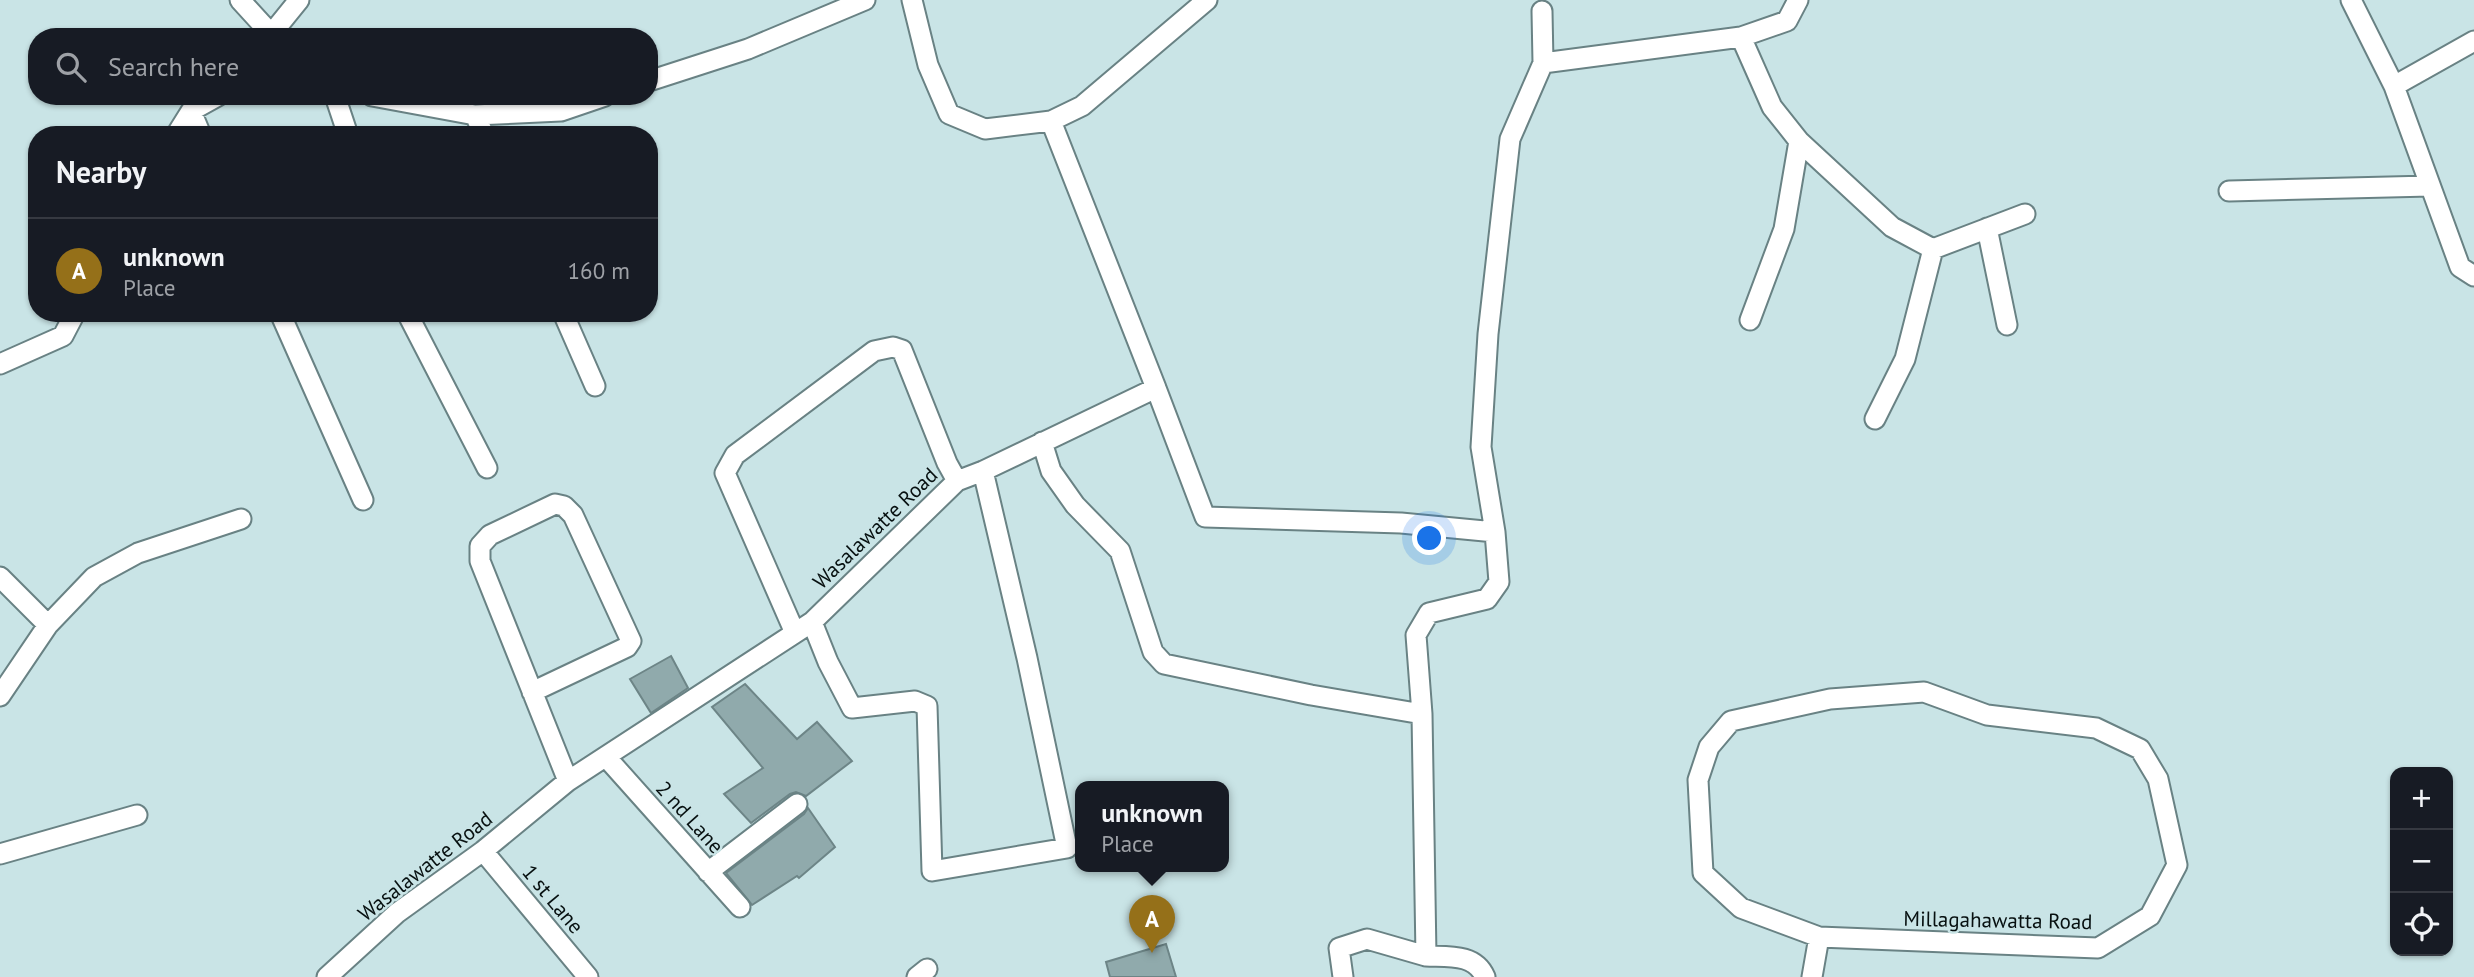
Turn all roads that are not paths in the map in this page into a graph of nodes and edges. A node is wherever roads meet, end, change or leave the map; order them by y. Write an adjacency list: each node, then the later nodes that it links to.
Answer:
1 (240, 0): 9 (street)
2 (299, 0): 10 (street)
3 (865, 0): 14 (street)
4 (912, 0): 22 (street)
5 (1207, 0): 22 (street)
6 (1798, 0): 11 (street)
7 (2351, 0): 15 (street)
8 (1542, 11): 13 (street)
9 (264, 28)
10 (276, 28)
11 (1741, 37): 13 (street); 27 (street)
12 (2474, 41): 15 (street)
13 (1544, 63): 50 (street)
14 (658, 79)
15 (2395, 86): 28 (street)
16 (202, 105): 20 (street)
17 (338, 105): 25 (street)
18 (421, 105): 21 (street)
19 (579, 105): 21 (street)
20 (191, 111): 23 (street); 24 (street)
21 (475, 115): 26 (street)
22 (1051, 121): 42 (street)
23 (182, 126)
24 (197, 126)
25 (345, 126)
26 (480, 126)
27 (1799, 141): 32 (street); 34 (street)
28 (2430, 186): 29 (street); 33 (street)
29 (2229, 191)
30 (2025, 214): 31 (street)
31 (1987, 228): 32 (street); 39 (street)
32 (1933, 249): 43 (street)
33 (2474, 276)
34 (1750, 320)
35 (70, 322): 40 (street)
36 (284, 322): 48 (street)
37 (412, 322): 45 (street)
38 (567, 322): 41 (street)
39 (2007, 325)
40 (0, 364)
41 (595, 386)
42 (1156, 388): 44 (street, Wasalawatte Road); 50 (street)
43 (1875, 419)
44 (1042, 442): 46 (street, Wasalawatte Road); 57 (street)
45 (487, 468)
46 (983, 471): 47 (street, Wasalawatte Road); 52 (street)
47 (957, 481): 52 (street, Wasalawatte Road); 54 (street)
48 (363, 500)
49 (241, 519): 53 (street)
50 (1494, 532): 57 (street)
51 (0, 577): 53 (street)
52 (812, 622): 54 (street, Wasalawatte Road)
53 (48, 625): 56 (street)
54 (795, 633): 58 (street, Wasalawatte Road)
55 (532, 692): 55 (street); 59 (street)
56 (0, 696)
57 (1422, 714): 67 (street)
58 (606, 757): 59 (street, Wasalawatte Road); 64 (street, 2 nd Lane)
59 (568, 781): 62 (street, Wasalawatte Road)
60 (797, 804): 64 (street)
61 (137, 815): 63 (street)
62 (483, 851): 68 (street, Wasalawatte Road); 69 (street, 1 st Lane)
63 (0, 855)
64 (708, 872): 65 (street, 2 nd Lane)
65 (740, 907)
66 (1819, 937): 66 (street, Millagahawatta Road); 72 (street)
67 (1426, 956): 70 (street); 71 (street)
68 (327, 977)
69 (588, 977)
70 (1343, 977)
71 (1485, 977)
72 (1812, 977)

